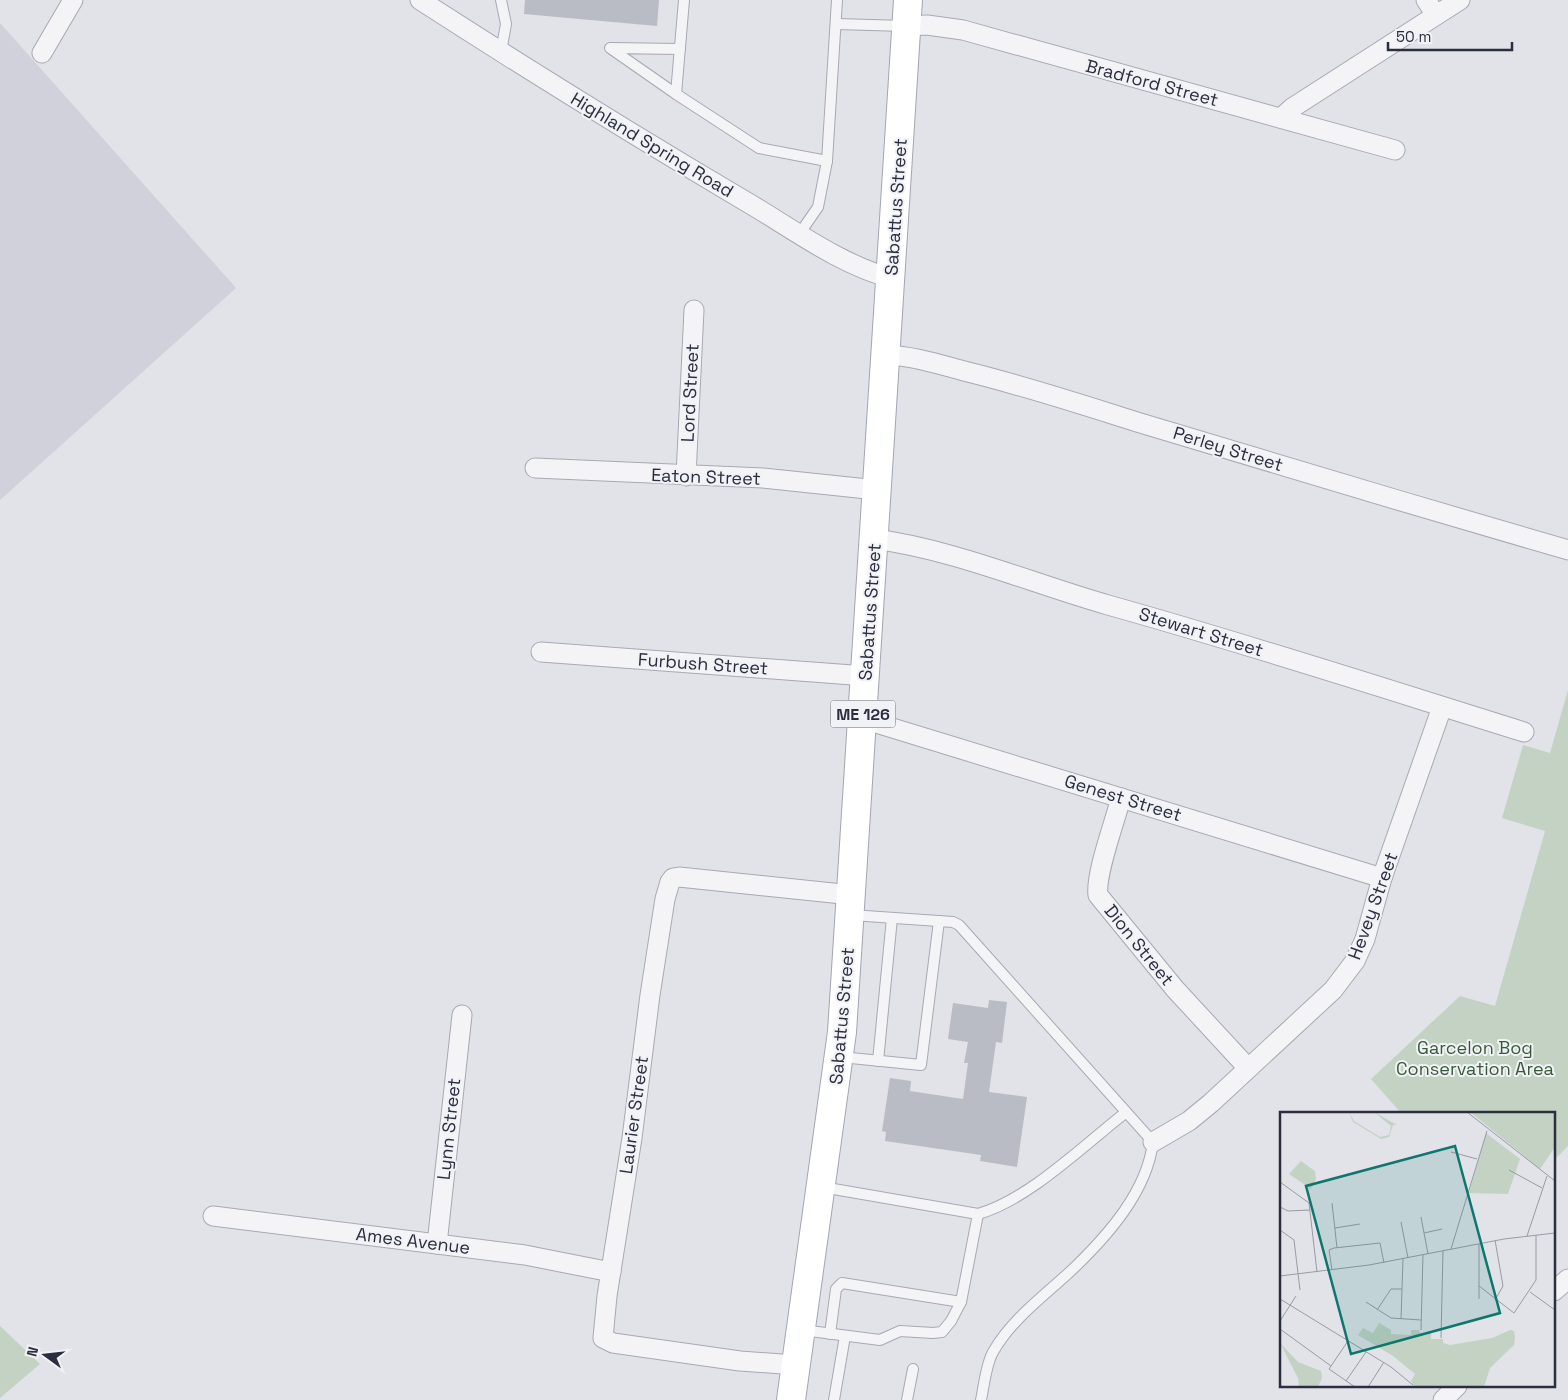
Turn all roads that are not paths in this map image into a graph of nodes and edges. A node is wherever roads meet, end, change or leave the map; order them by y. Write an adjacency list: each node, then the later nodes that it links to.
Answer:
1 (73, 0): 12 (street)
2 (420, 0): 11 (street, Highland Spring Road)
3 (501, 0): 11 (lane)
4 (684, 0): 10 (lane)
5 (837, 0): 9 (lane)
6 (1460, 0): 7 (street)
7 (1431, 8): 14 (street)
8 (908, 13): 9 (lane); 14 (street, Bradford Street); 18 (main road, Sabattus Street / ME 126)
9 (836, 24): 16 (lane)
10 (680, 49): 13 (lane); 13 (lane)
11 (501, 52): 17 (street, Highland Spring Road)
12 (42, 53)
13 (676, 94): 16 (lane)
14 (1281, 118): 15 (street, Bradford Street)
15 (1395, 150)
16 (827, 161): 17 (lane)
17 (800, 233): 18 (street, Highland Spring Road)
18 (891, 278): 20 (main road, Sabattus Street / ME 126)
19 (694, 310): 22 (street, Lord Street)
20 (886, 355): 23 (main road, Sabattus Street / ME 126); 25 (street, Perley Street)
21 (535, 468): 22 (street, Eaton Street)
22 (686, 476): 23 (street, Eaton Street)
23 (877, 490): 24 (main road, Sabattus Street / ME 126)
24 (875, 539): 27 (main road, Sabattus Street / ME 126); 28 (street, Stewart Street)
25 (1568, 550)
26 (541, 652): 27 (street, Furbush Street)
27 (866, 676): 29 (main road, Sabattus Street / ME 126)
28 (1442, 707): 30 (street, Stewart Street); 32 (street, Hevey Street)
29 (863, 720): 31 (street, Genest Street); 33 (main road, Sabattus Street / ME 126)
30 (1524, 732)
31 (1121, 798): 32 (street, Genest Street); 39 (street, Dion Street)
32 (1382, 878): 39 (street, Hevey Street)
33 (851, 905): 34 (lane); 37 (main road, Sabattus Street / ME 126); 46 (street, Laurier Street)
34 (892, 918): 35 (lane); 38 (lane)
35 (939, 921): 38 (lane); 40 (lane)
36 (462, 1015): 45 (street, Lynn Street)
37 (840, 1057): 38 (lane); 42 (main road, Sabattus Street / ME 126)
38 (878, 1061)
39 (1248, 1068): 41 (street, Hevey Street)
40 (1125, 1113): 41 (lane); 43 (lane)
41 (1153, 1142): 58 (lane)
42 (822, 1187): 43 (lane); 50 (main road, Sabattus Street / ME 126)
43 (978, 1214): 49 (lane)
44 (213, 1216): 45 (street, Ames Avenue)
45 (437, 1244): 46 (street, Ames Avenue)
46 (611, 1272): 53 (street, Laurier Street)
47 (1568, 1279): 48 (street)
48 (1556, 1289)
49 (961, 1302): 51 (lane); 52 (lane)
50 (801, 1330): 51 (lane); 53 (main road, Sabattus Street / ME 126)
51 (830, 1334): 52 (lane)
52 (845, 1336): 56 (lane)
53 (796, 1365): 55 (main road, Sabattus Street / ME 126)
54 (913, 1369): 57 (lane)
55 (791, 1400)
56 (834, 1400)
57 (907, 1400)
58 (981, 1400)

